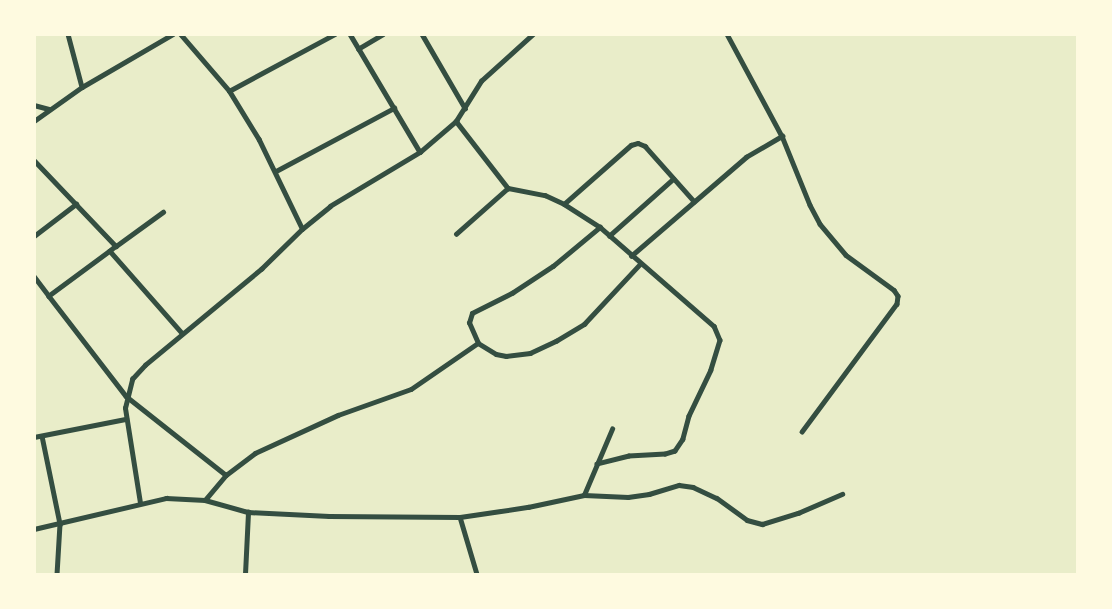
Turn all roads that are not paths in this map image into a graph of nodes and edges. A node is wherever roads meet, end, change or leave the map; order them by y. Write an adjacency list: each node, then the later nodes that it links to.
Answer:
1 (68, 34): 11 (street)
2 (173, 34): 11 (street)
3 (180, 34): 12 (street)
4 (335, 34): 12 (street)
5 (350, 34): 10 (street)
6 (383, 34): 10 (street)
7 (423, 34): 15 (street)
8 (533, 34): 15 (street)
9 (727, 34): 19 (street)
10 (358, 49): 14 (street)
11 (82, 87): 16 (street)
12 (229, 91): 22 (street)
13 (34, 105): 16 (street)
14 (394, 108): 20 (street); 22 (street)
15 (465, 108): 18 (street)
16 (50, 109): 17 (street)
17 (34, 121)
18 (456, 121): 20 (street); 24 (street)
19 (782, 136): 25 (street); 45 (street)
20 (420, 152): 30 (street)
21 (34, 160): 26 (street)
22 (276, 171): 30 (street)
23 (673, 179): 25 (street); 27 (street); 33 (street)
24 (508, 188): 27 (street); 31 (street)
25 (694, 201): 36 (street)
26 (76, 204): 32 (street); 34 (street)
27 (564, 204): 29 (street)
28 (163, 212): 34 (street)
29 (600, 227): 33 (street); 41 (street)
30 (302, 229): 40 (street)
31 (456, 234)
32 (34, 236)
33 (609, 236): 36 (street)
34 (116, 246): 35 (street)
35 (110, 251): 39 (street); 40 (street)
36 (631, 256): 37 (street)
37 (639, 264): 41 (street); 48 (street)
38 (34, 276): 39 (street)
39 (49, 296): 42 (street)
40 (182, 333): 42 (street)
41 (478, 342): 49 (street)
42 (126, 396): 43 (street); 49 (street)
43 (126, 418): 46 (street); 53 (street)
44 (612, 429): 48 (street)
45 (802, 432)
46 (42, 436): 47 (street); 56 (street)
47 (34, 437)
48 (597, 464): 51 (street)
49 (226, 475): 52 (street)
50 (842, 494): 51 (street)
51 (584, 495): 55 (street)
52 (205, 500): 53 (street); 54 (street)
53 (140, 504): 56 (street)
54 (248, 512): 55 (street); 59 (street)
55 (460, 518): 60 (street)
56 (60, 524): 57 (street); 58 (street)
57 (34, 529)
58 (57, 574)
59 (245, 574)
60 (477, 574)

